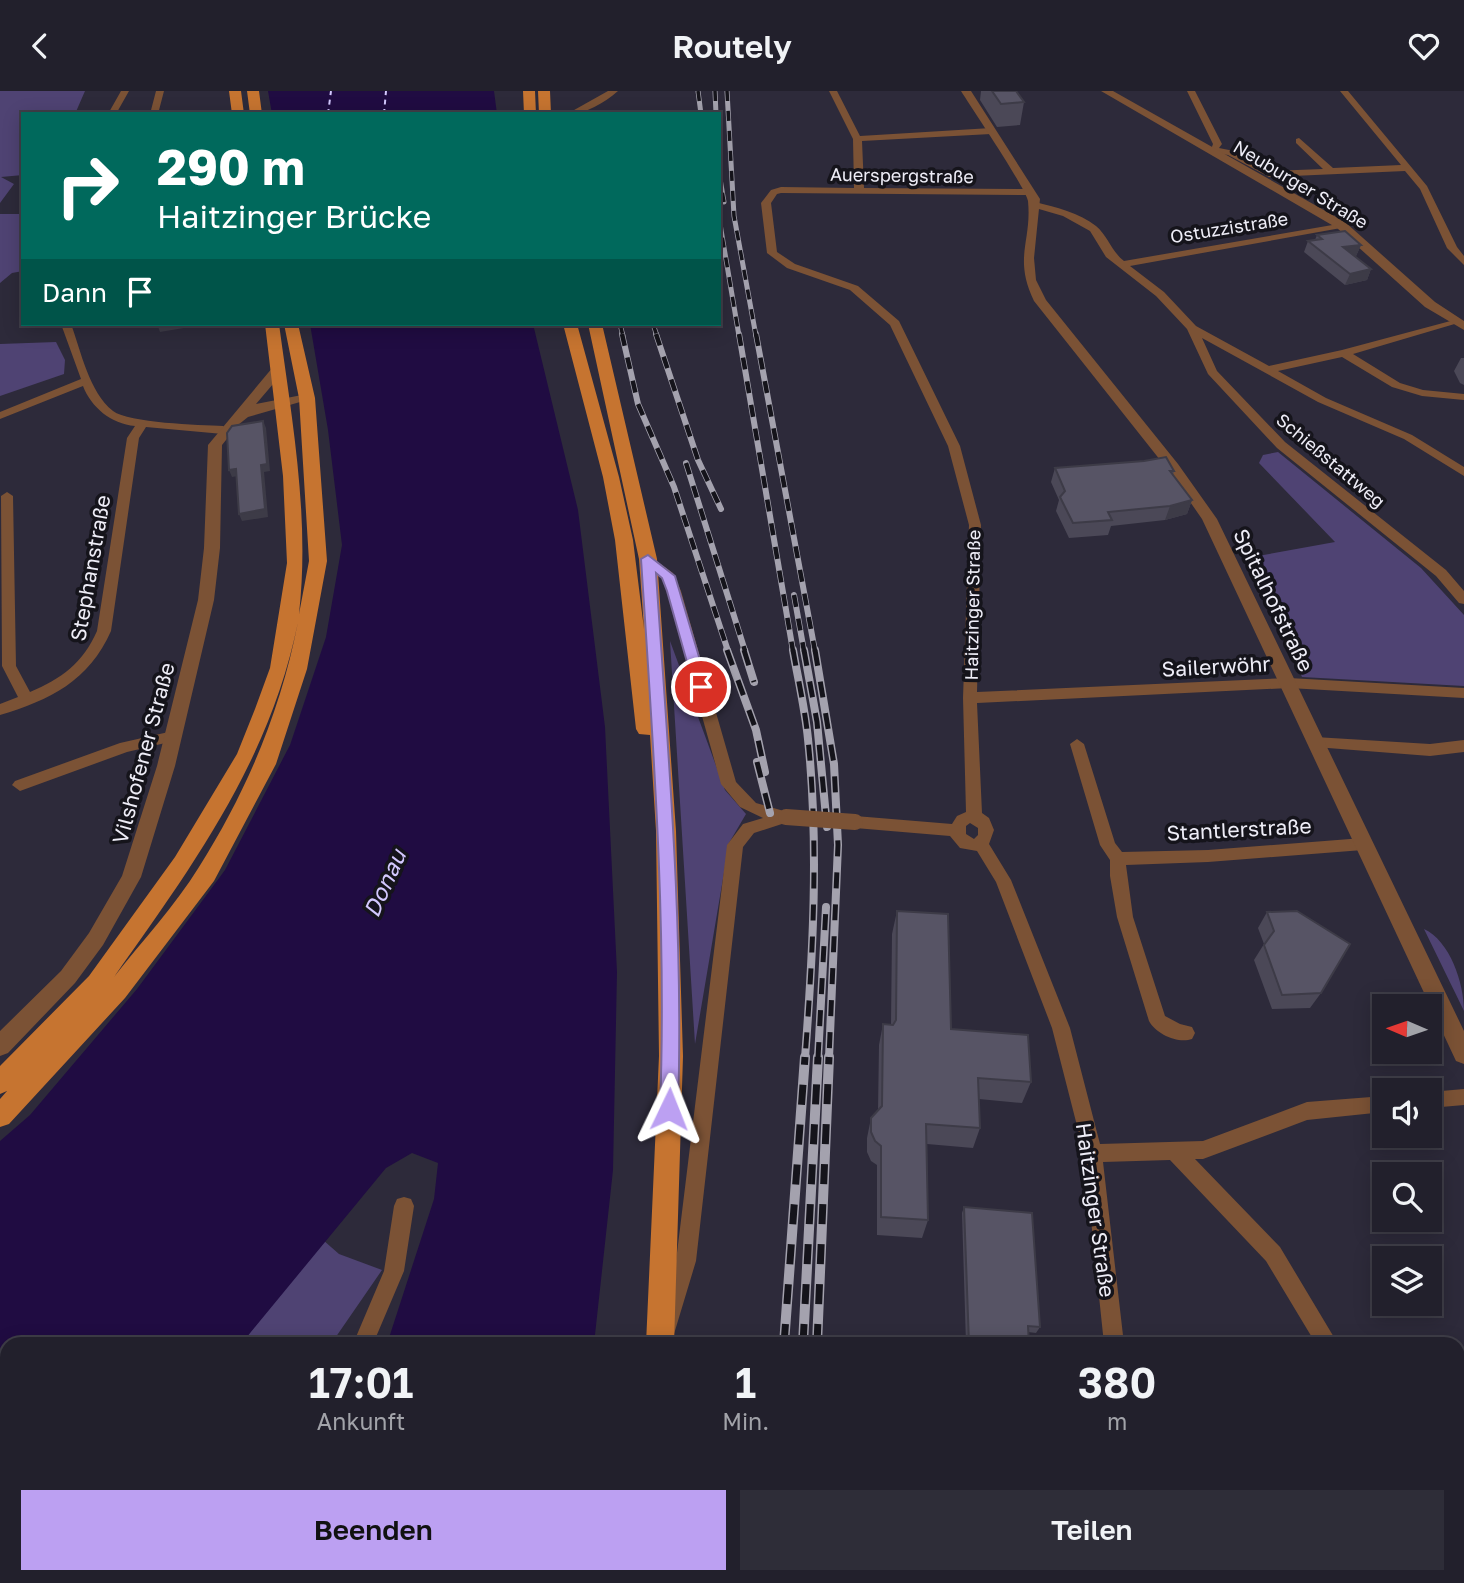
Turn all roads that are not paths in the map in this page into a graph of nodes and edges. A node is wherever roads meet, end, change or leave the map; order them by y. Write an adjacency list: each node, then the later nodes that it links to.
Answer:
1 (125, 91): 13 (street)
2 (160, 91): 14 (street)
3 (235, 91): 15 (main road)
4 (253, 91): 16 (main road)
5 (529, 91): 17 (main road)
6 (544, 91): 18 (main road)
7 (614, 91): 19 (street)
8 (832, 91): 21 (street)
9 (966, 91): 20 (street)
10 (1105, 91): 23 (street, Neuburger Straße)
11 (1191, 91): 23 (street)
12 (1344, 91): 24 (street)
13 (113, 112)
14 (155, 112)
15 (238, 112)
16 (256, 112)
17 (530, 112)
18 (545, 112)
19 (576, 112)
20 (990, 131): 21 (street); 28 (street)
21 (857, 139): 26 (street)
22 (1299, 141): 25 (street)
23 (1213, 151): 25 (street); 29 (street, Neuburger Straße)
24 (1405, 169): 25 (street); 30 (street)
25 (1332, 173)
26 (859, 190): 27 (street, Auerspergstraße); 28 (street, Auerspergstraße)
27 (774, 192): 57 (street, Haitzinger Straße)
28 (1033, 198): 31 (street, Schießstattweg); 55 (street, Spitalhofstraße)
29 (1341, 225): 31 (street, Ostuzzistraße); 32 (street, Neuburger Straße)
30 (1464, 262)
31 (1122, 264): 38 (street, Schießstattweg)
32 (1459, 324): 39 (street)
33 (67, 326): 42 (street)
34 (272, 326): 40 (main road)
35 (291, 326): 44 (main road)
36 (571, 326): 52 (main road)
37 (595, 326): 53 (main road)
38 (1192, 328): 41 (street); 54 (street, Schießstattweg)
39 (1344, 353): 41 (street); 43 (street)
40 (278, 370): 45 (main road); 46 (street)
41 (1267, 370): 50 (street)
42 (87, 380): 47 (street); 48 (street)
43 (1464, 397)
44 (307, 398): 45 (street, Vilshofener Straße); 79 (main road)
45 (282, 403): 46 (street, Vilshofener Straße); 75 (main road)
46 (240, 414): 49 (street, Vilshofener Straße)
47 (0, 416)
48 (143, 422): 49 (street); 58 (street, Stephanstraße)
49 (223, 430): 60 (street, Vilshofener Straße)
50 (1464, 472)
51 (7, 496): 58 (street)
52 (624, 540): 53 (main road); 68 (main road)
53 (648, 559): 65 (street); 68 (main road)
54 (1464, 600)
55 (1289, 683): 56 (street, Sailerwöhr); 57 (street, Sailerwöhr); 61 (street, Spitalhofstraße)
56 (1464, 693)
57 (970, 698): 66 (street, Haitzinger Straße)
58 (26, 699): 59 (street, Stephanstraße)
59 (0, 710)
60 (173, 736): 64 (street); 73 (street, Vilshofener Straße)
61 (1315, 742): 63 (street); 70 (street, Spitalhofstraße)
62 (1077, 744): 71 (street)
63 (1464, 746)
64 (20, 785)
65 (786, 817): 67 (street, bridge); 85 (street)
66 (974, 818): 67 (street); 69 (street)
67 (952, 829): 69 (street)
68 (666, 831): 84 (main road)
69 (980, 843): 80 (street, Haitzinger Straße)
70 (1363, 844): 71 (street, Stantlerstraße); 74 (street, Spitalhofstraße)
71 (1118, 859): 72 (street)
72 (1186, 1033)
73 (0, 1046)
74 (1464, 1054)
75 (0, 1083)
76 (1464, 1097): 77 (street)
77 (1442, 1099)
78 (1372, 1105): 81 (street)
79 (0, 1116)
80 (1093, 1153): 81 (street); 86 (street, Haitzinger Straße)
81 (1176, 1153): 87 (street)
82 (404, 1206): 83 (street)
83 (366, 1337)
84 (660, 1337)
85 (662, 1337)
86 (1113, 1337)
87 (1324, 1337)

